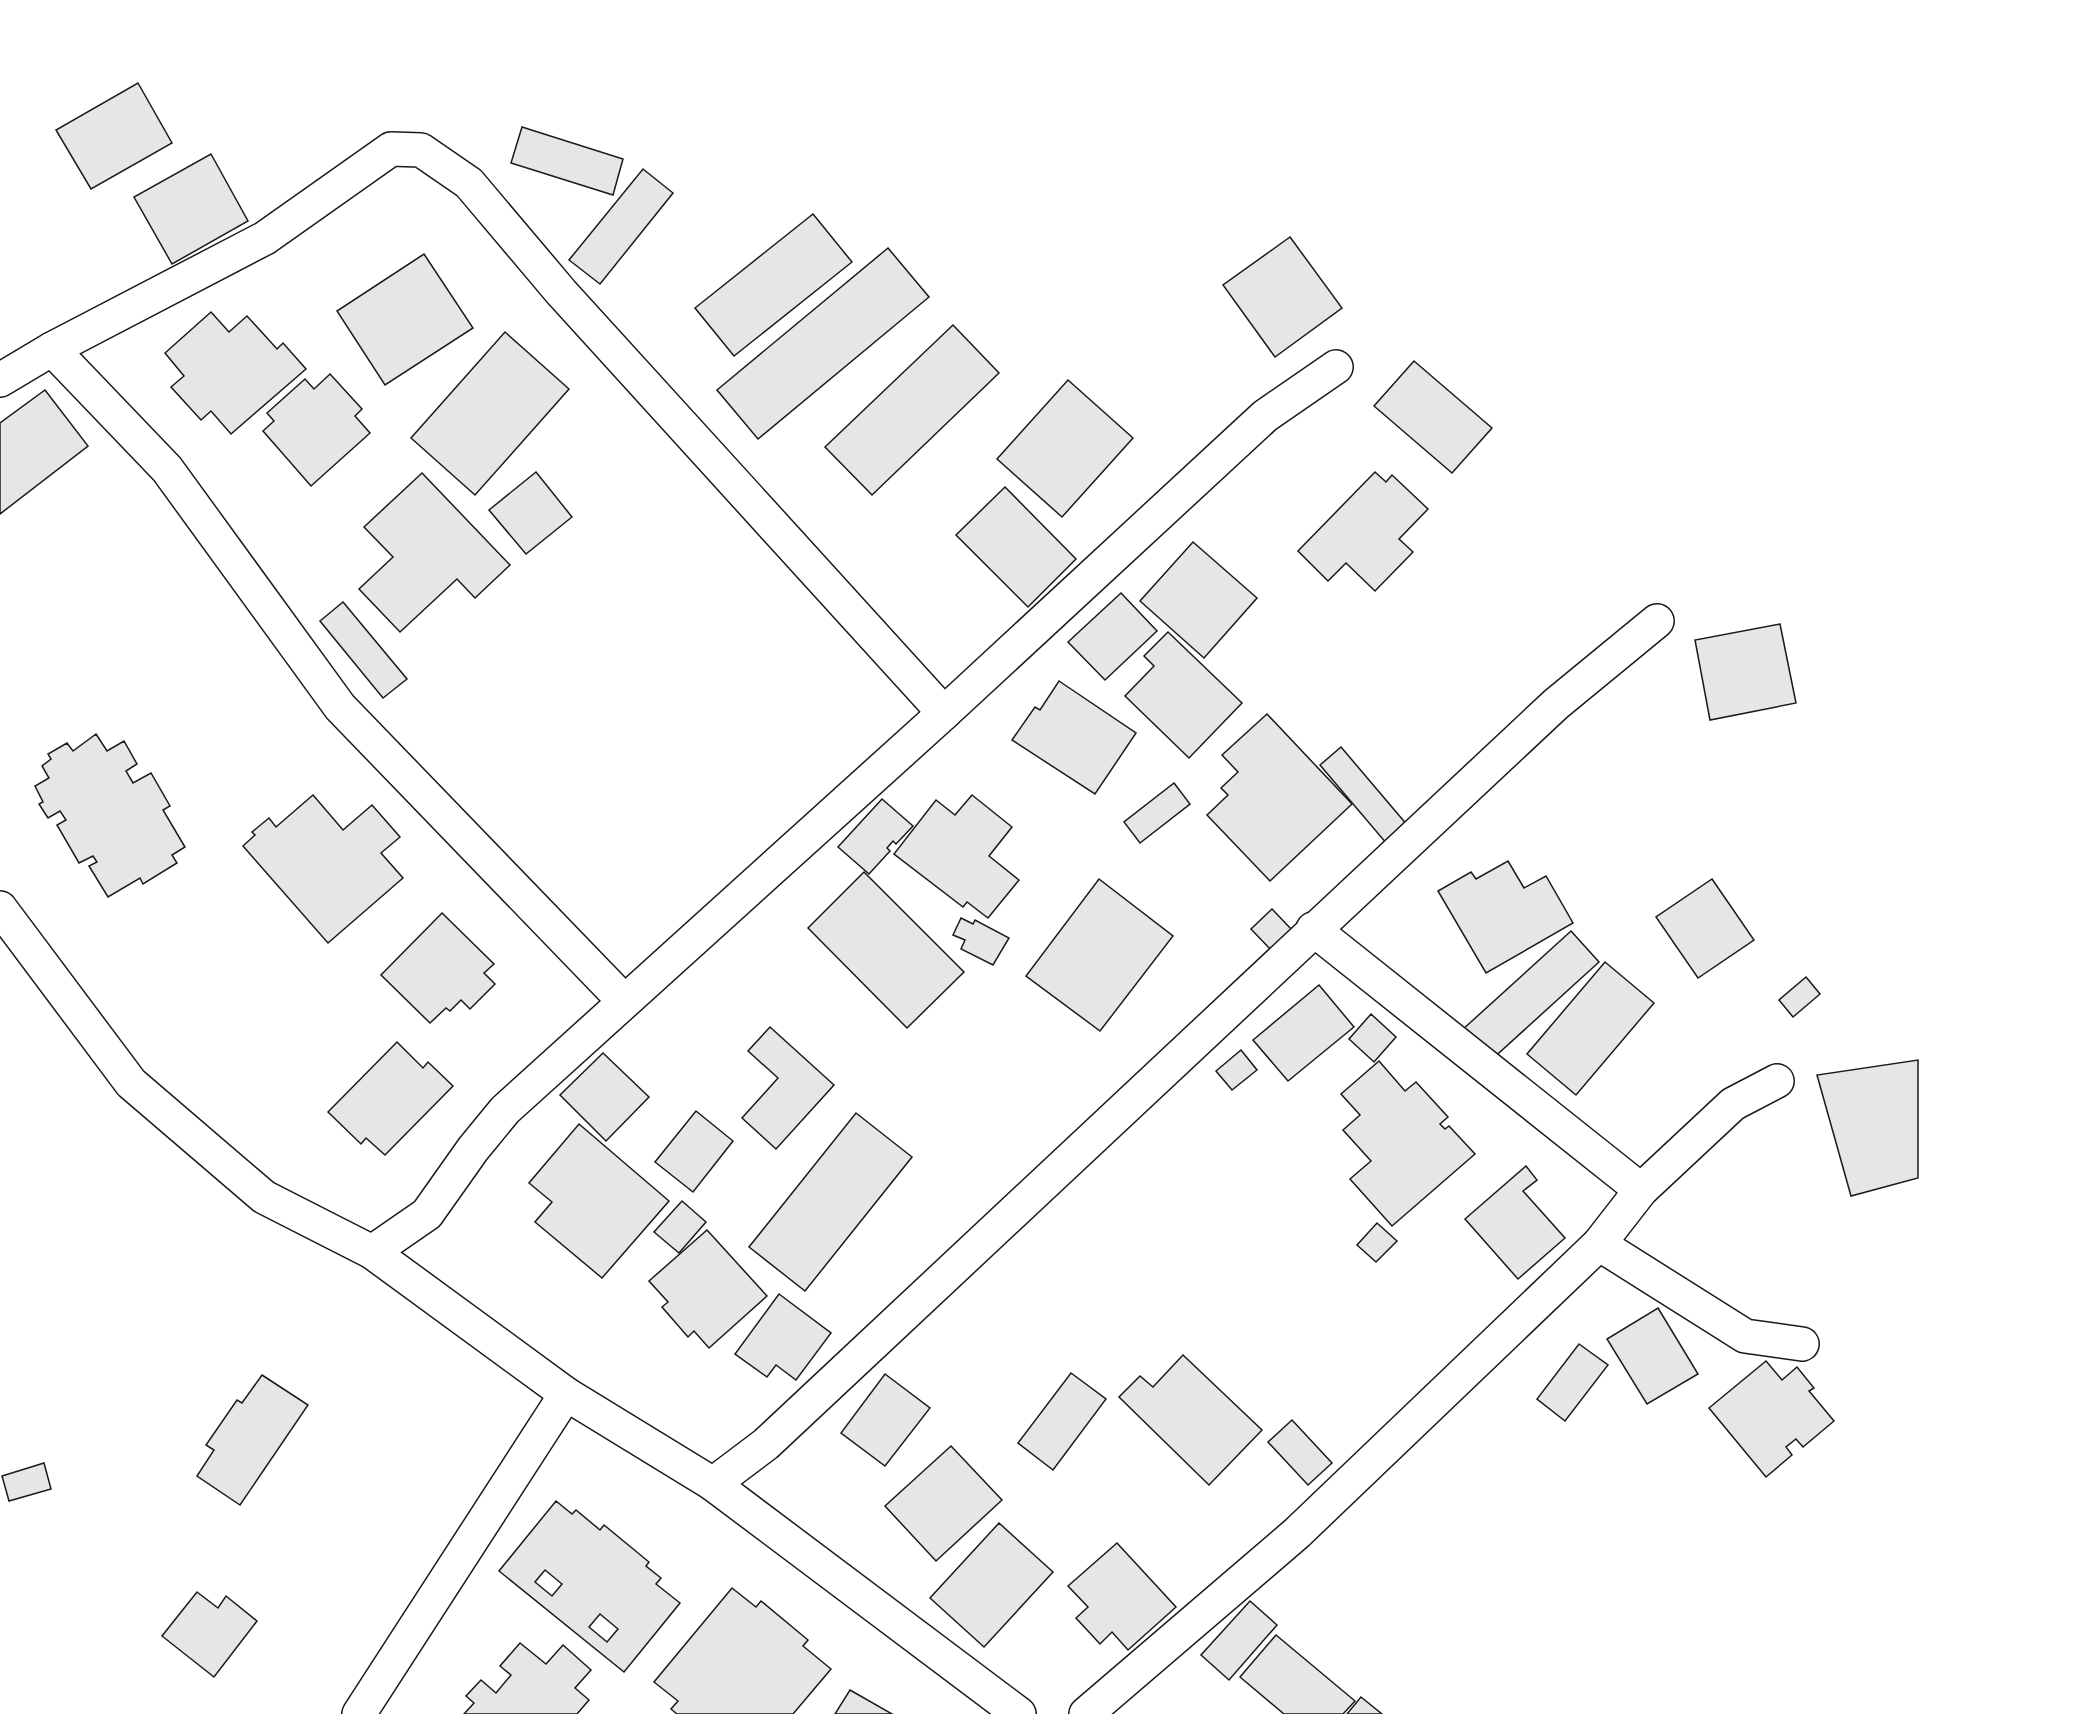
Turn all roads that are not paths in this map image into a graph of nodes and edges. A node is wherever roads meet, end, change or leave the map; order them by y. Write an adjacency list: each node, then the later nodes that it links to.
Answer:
1 (52, 349): 3 (street); 5 (street); 8 (street)
2 (1336, 368): 5 (street)
3 (0, 380)
4 (1657, 621): 7 (street)
5 (944, 713): 8 (street)
6 (0, 908): 12 (street)
7 (1313, 929): 10 (street); 15 (street)
8 (624, 1001): 12 (street)
9 (1777, 1081): 10 (street)
10 (1641, 1190): 11 (street)
11 (1599, 1244): 13 (street); 18 (street)
12 (372, 1252): 14 (street)
13 (1802, 1344)
14 (566, 1395): 15 (street); 16 (street)
15 (713, 1484): 17 (street)
16 (359, 1714)
17 (1019, 1714)
18 (1086, 1714)

